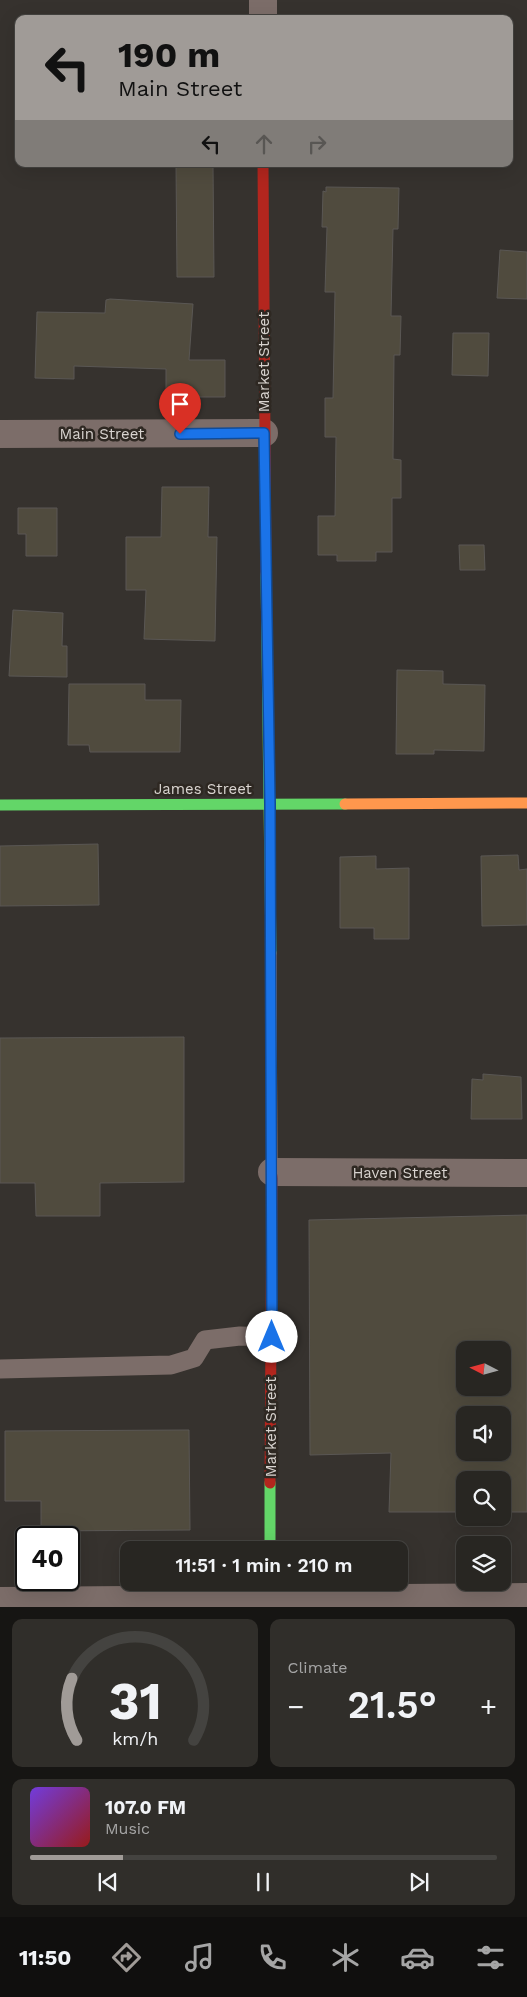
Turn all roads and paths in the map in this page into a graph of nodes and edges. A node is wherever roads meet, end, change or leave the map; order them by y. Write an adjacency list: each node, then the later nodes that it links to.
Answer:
1 (264, 0): 2 (street)
2 (264, 15)
3 (264, 167): 4 (street, Market Street)
4 (264, 433): 5 (street, Main Street); 6 (street, Market Street)
5 (0, 434)
6 (270, 803): 7 (street, James Street); 8 (street, James Street); 9 (street, Market Street)
7 (527, 803)
8 (0, 805)
9 (272, 1172): 10 (street, Haven Street); 11 (street, Market Street)
10 (527, 1173)
11 (272, 1337): 12 (lane); 13 (street, Market Street)
12 (0, 1369)
13 (270, 1541)
14 (243, 1591): 17 (street)
15 (307, 1591): 16 (street)
16 (527, 1597)
17 (0, 1600)

